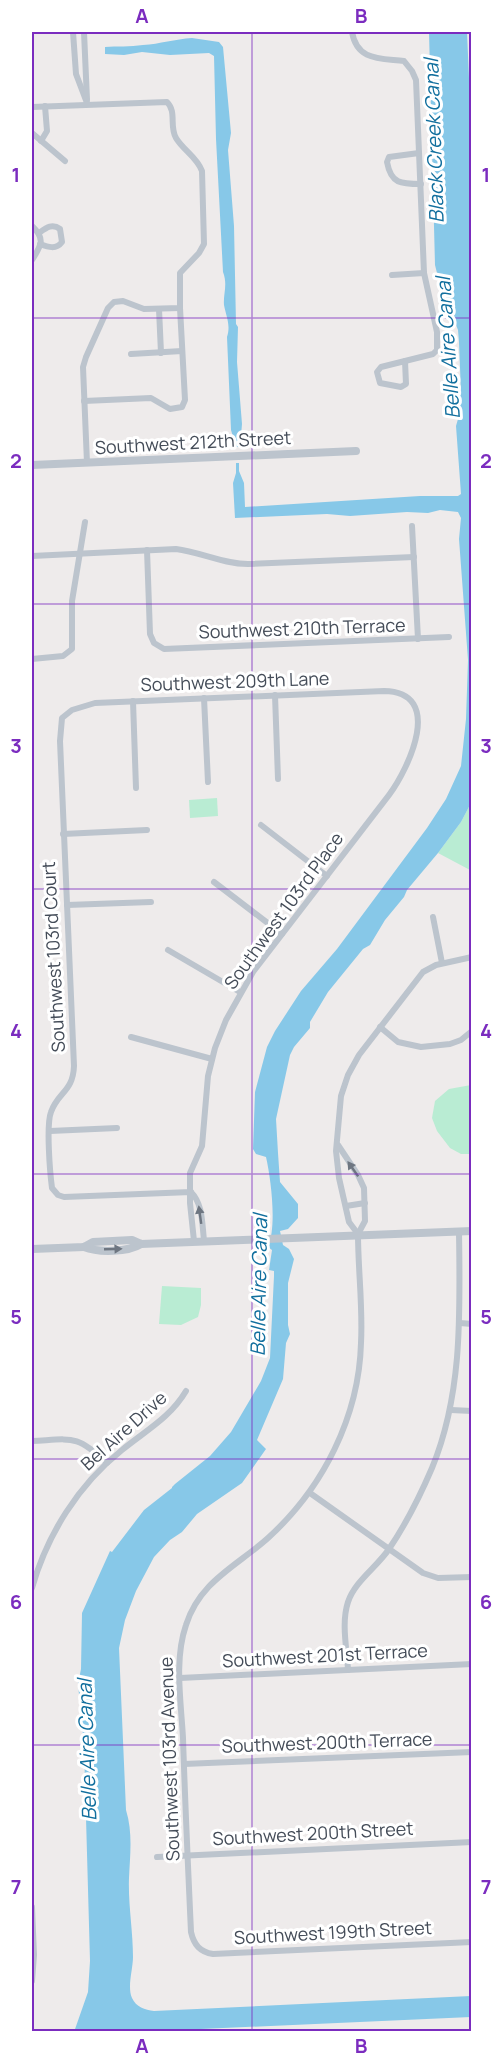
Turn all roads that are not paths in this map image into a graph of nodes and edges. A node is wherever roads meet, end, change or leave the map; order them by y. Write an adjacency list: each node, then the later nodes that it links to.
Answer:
1 (73, 32): 5 (street)
2 (84, 32): 4 (street)
3 (352, 32): 11 (street)
4 (86, 67): 5 (street); 6 (street)
5 (75, 68): 6 (street)
6 (87, 104): 8 (street); 20 (street)
7 (32, 106): 8 (street)
8 (45, 106): 10 (street)
9 (32, 133): 10 (street)
10 (41, 141): 12 (street)
11 (419, 153): 13 (street); 13 (street)
12 (65, 160)
13 (421, 184): 18 (street)
14 (32, 226): 15 (street)
15 (39, 232): 16 (street); 16 (street)
16 (40, 244): 17 (street)
17 (32, 260)
18 (424, 273): 19 (street); 25 (street)
19 (392, 276)
20 (180, 308): 21 (street); 22 (street)
21 (159, 309): 23 (street); 26 (street)
22 (182, 351): 23 (street); 26 (street)
23 (161, 352): 24 (street)
24 (131, 354)
25 (405, 361): 25 (street)
26 (84, 401): 28 (street)
27 (356, 451): 28 (street, Southwest 212th Street)
28 (87, 463): 29 (street, Southwest 212th Street)
29 (32, 465)
30 (85, 522): 33 (street)
31 (412, 526): 35 (street)
32 (147, 550): 33 (street); 35 (street); 37 (street, Southwest 210th Terrace)
33 (81, 554): 34 (street); 38 (street)
34 (32, 556)
35 (414, 557): 37 (street)
36 (449, 637): 37 (street, Southwest 210th Terrace)
37 (418, 639)
38 (32, 658)
39 (275, 695): 40 (street, Southwest 209th Lane); 41 (street, Southwest 209th Lane); 44 (street)
40 (405, 697): 50 (street, Southwest 103rd Place)
41 (204, 698): 42 (street, Southwest 209th Lane); 45 (street)
42 (133, 701): 43 (street, Southwest 209th Lane); 46 (street)
43 (67, 712): 49 (street, Southwest 103rd Court)
44 (278, 779)
45 (208, 782)
46 (136, 788)
47 (261, 825): 50 (street)
48 (147, 831): 49 (street)
49 (63, 834): 53 (street, Southwest 103rd Court)
50 (327, 876): 55 (street, Southwest 103rd Place)
51 (214, 882): 55 (street)
52 (151, 902): 53 (street)
53 (67, 905): 65 (street, Southwest 103rd Court)
54 (434, 917): 58 (street)
55 (282, 934): 59 (street, Southwest 103rd Place)
56 (168, 950): 59 (street)
57 (471, 957): 58 (street)
58 (442, 963): 60 (street, Southwest 103rd Avenue)
59 (240, 992): 63 (street, Southwest 103rd Place)
60 (380, 1027): 61 (street); 66 (street, Southwest 103rd Avenue)
61 (471, 1032)
62 (131, 1037): 63 (street)
63 (212, 1059): 67 (street, Southwest 103rd Place)
64 (117, 1128): 65 (street)
65 (50, 1131): 67 (street, Southwest 103rd Court)
66 (338, 1145): 68 (street, Southwest 103rd Avenue, one-way to 66); 69 (street, Southwest 103rd Avenue)
67 (191, 1192): 73 (street, Southwest 103rd Place, one-way to 67); 74 (street, Southwest 103rd Place)
68 (365, 1203): 69 (street); 72 (street, Southwest 103rd Avenue)
69 (346, 1206): 72 (street, Southwest 103rd Avenue)
70 (459, 1231): 71 (street); 72 (street); 76 (street)
71 (471, 1231)
72 (358, 1234): 73 (street); 83 (street, Southwest 103rd Avenue)
73 (204, 1240): 74 (street)
74 (194, 1241): 75 (street)
75 (32, 1249)
76 (460, 1323): 77 (street); 79 (street)
77 (471, 1324)
78 (186, 1390): 82 (street, Bel Aire Drive)
79 (451, 1410): 80 (street); 84 (street)
80 (471, 1411)
81 (32, 1441): 82 (street)
82 (107, 1463): 85 (street, Bel Aire Drive)
83 (310, 1493): 84 (street); 90 (street, Southwest 103rd Avenue)
84 (389, 1550): 86 (street); 89 (street)
85 (35, 1568): 87 (street, Bel Aire Drive)
86 (471, 1577)
87 (32, 1588)
88 (471, 1665): 89 (street, Southwest 201st Terrace)
89 (348, 1670): 90 (street, Southwest 201st Terrace)
90 (180, 1678): 92 (street, Southwest 103rd Avenue)
91 (471, 1752): 92 (street, Southwest 200th Terrace)
92 (184, 1764): 94 (street, Southwest 103rd Avenue)
93 (471, 1842): 94 (street, Southwest 200th Street)
94 (188, 1855): 95 (street, Southwest 200th Street); 98 (street, Southwest 103rd Avenue)
95 (157, 1857)
96 (32, 1907): 99 (street)
97 (471, 1942): 98 (street, Southwest 199th Street)
98 (198, 1948)
99 (33, 1962): 100 (street)
100 (32, 1980)

